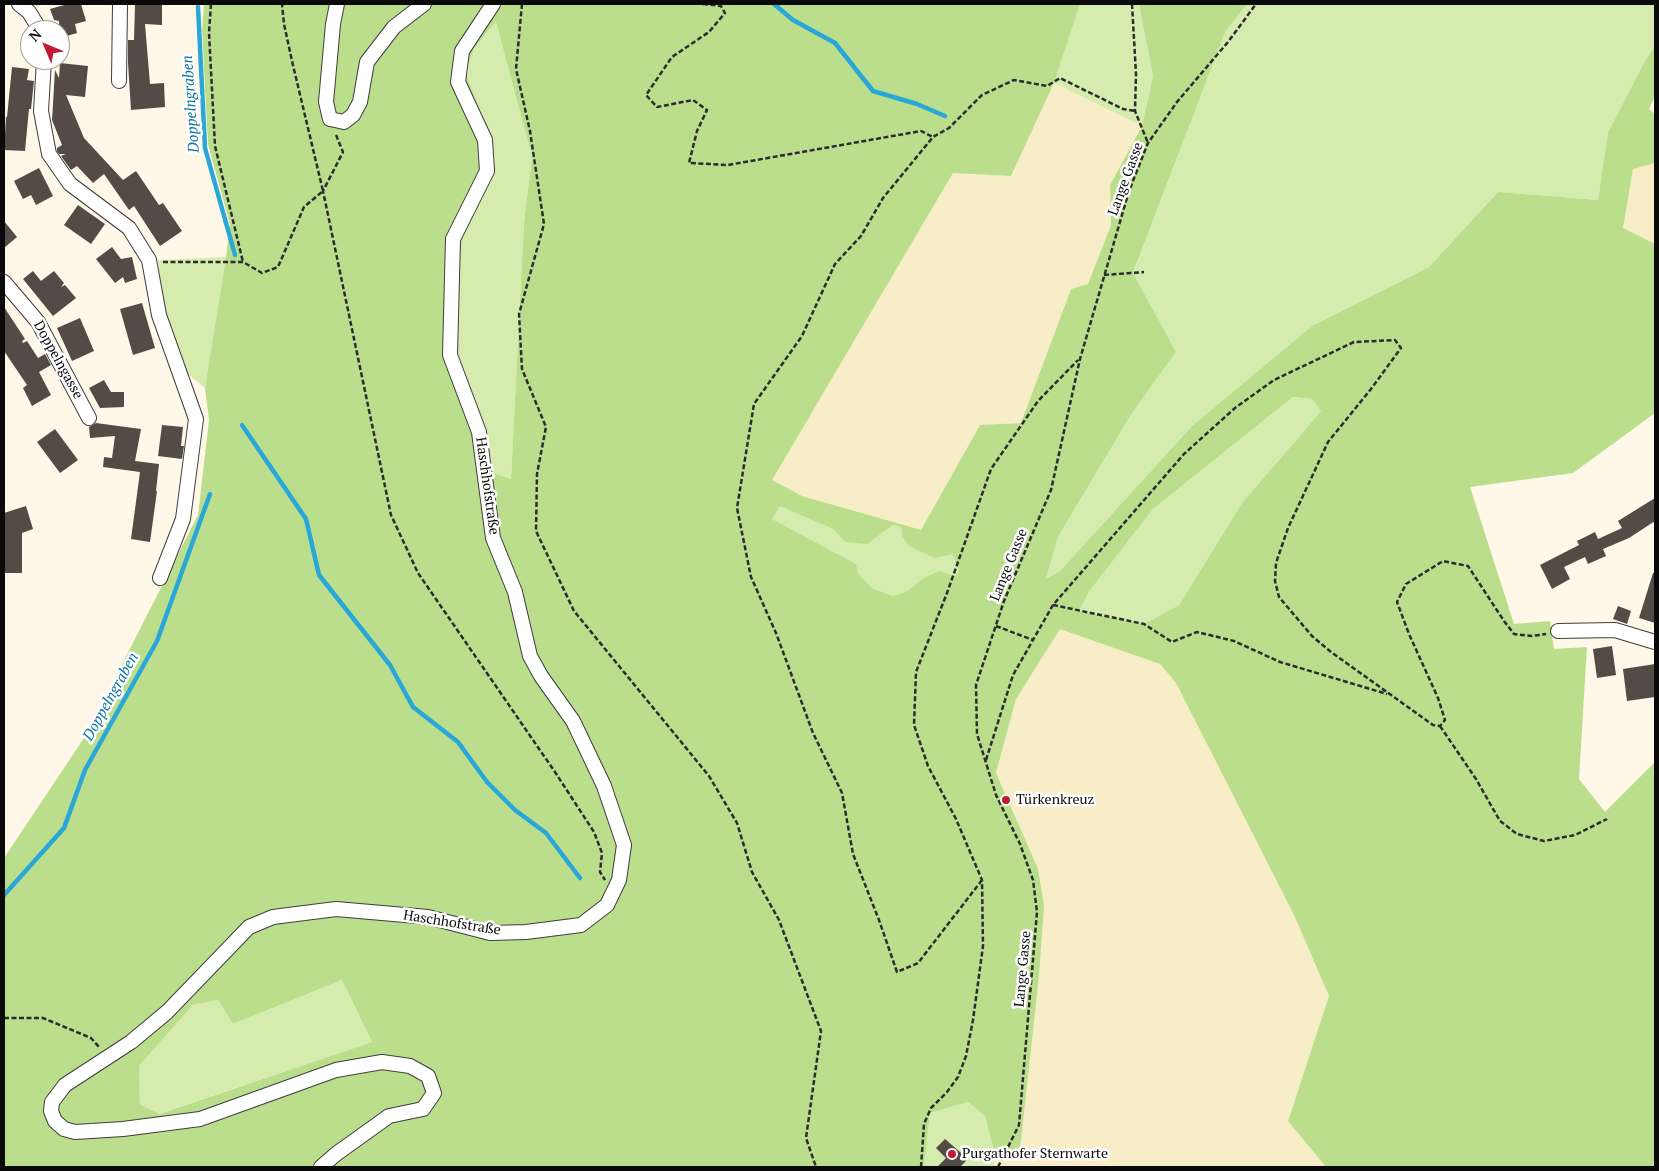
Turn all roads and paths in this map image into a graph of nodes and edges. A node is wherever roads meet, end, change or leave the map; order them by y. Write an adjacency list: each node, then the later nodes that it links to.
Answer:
1 (18, 4): 12 (street)
2 (120, 4): 14 (street)
3 (211, 4): 21 (path)
4 (282, 4): 19 (path)
5 (337, 4): 16 (street)
6 (424, 4): 16 (street)
7 (493, 4): 37 (street, Haschhofstraße)
8 (522, 4): 42 (path)
9 (703, 4): 17 (path)
10 (1132, 4): 15 (path)
11 (1256, 4): 18 (path, Lange Gasse)
12 (34, 20)
13 (43, 70): 20 (street)
14 (119, 81)
15 (1135, 112): 17 (path); 18 (path)
16 (330, 120): 19 (path)
17 (934, 137): 38 (path)
18 (1148, 143): 23 (path, Lange Gasse)
19 (323, 191): 21 (path); 37 (path)
20 (149, 260): 21 (path); 27 (street)
21 (244, 262)
22 (1144, 272): 23 (path)
23 (1104, 275): 25 (path, Lange Gasse)
24 (4, 282): 26 (street, Doppelngasse)
25 (1080, 359): 29 (path, Lange Gasse); 38 (path)
26 (89, 418)
27 (160, 578)
28 (1053, 605): 31 (path); 33 (path); 33 (path)
29 (996, 626): 31 (path); 35 (path, Lange Gasse)
30 (1558, 631): 32 (street); 34 (path)
31 (1033, 640): 35 (path)
32 (1655, 642)
33 (1389, 695): 34 (path)
34 (1440, 726): 36 (path)
35 (986, 760): 44 (path, Lange Gasse)
36 (1607, 819)
37 (619, 880): 40 (street, Haschhofstraße)
38 (982, 880): 43 (path)
39 (4, 1018): 40 (path)
40 (109, 1056): 41 (street, Haschhofstraße)
41 (321, 1167)
42 (816, 1167)
43 (921, 1167)
44 (998, 1167)

